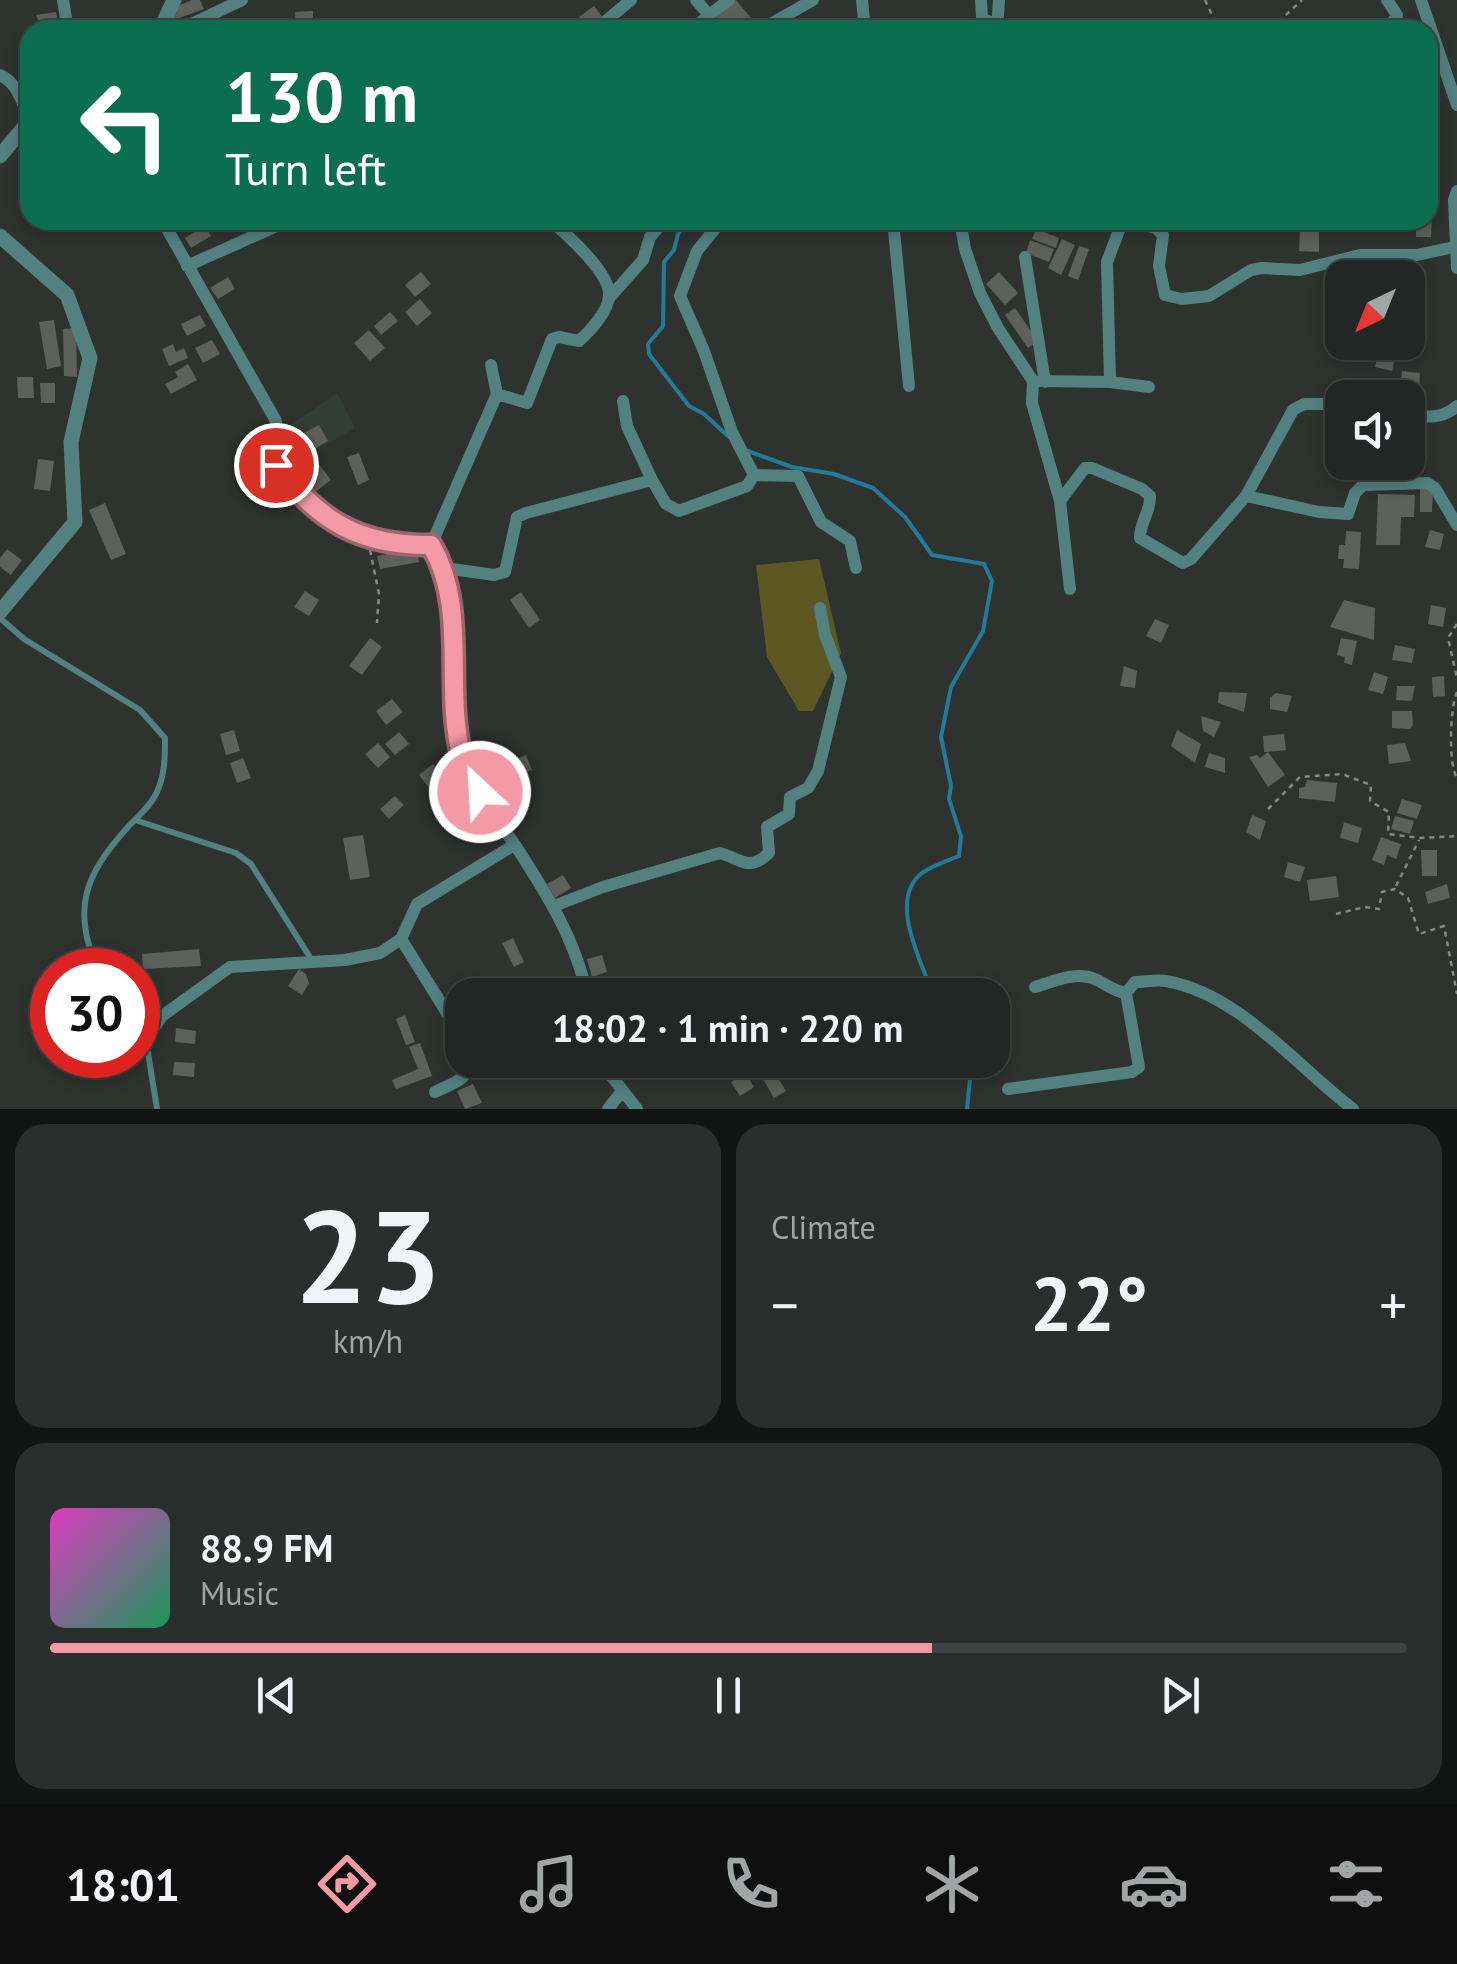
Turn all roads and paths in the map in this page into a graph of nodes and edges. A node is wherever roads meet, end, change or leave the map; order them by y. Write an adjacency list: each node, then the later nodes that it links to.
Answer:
1 (242, 0): 8 (street)
2 (632, 0): 9 (street)
3 (696, 0): 7 (street)
4 (728, 0): 7 (street)
5 (814, 0): 11 (street)
6 (1302, 0): 12 (path)
7 (708, 14): 10 (street)
8 (200, 20)
9 (607, 20)
10 (702, 20)
11 (778, 20)
12 (1280, 20)
13 (1438, 50): 16 (street)
14 (0, 76): 15 (street)
15 (20, 99)
16 (1457, 105)
17 (20, 132): 18 (street)
18 (0, 156)
19 (1457, 191): 30 (street)
20 (167, 230): 32 (street)
21 (268, 230): 32 (street)
22 (560, 230): 34 (street)
23 (656, 230): 34 (street)
24 (714, 230): 45 (street)
25 (894, 230): 38 (street)
26 (961, 230): 36 (street)
27 (1119, 230): 37 (street)
28 (1158, 230): 30 (street)
29 (0, 236): 56 (street)
30 (1454, 246): 33 (street)
31 (1025, 257): 36 (street)
32 (187, 266): 50 (street)
33 (1457, 268)
34 (610, 297): 40 (street)
35 (492, 365): 40 (street)
36 (1039, 381): 37 (street); 48 (street)
37 (1110, 382): 39 (street)
38 (910, 386)
39 (1149, 387)
40 (497, 394): 51 (street)
41 (623, 401): 46 (street)
42 (1325, 404): 47 (street)
43 (1457, 406): 44 (street)
44 (1425, 417)
45 (754, 475): 46 (street); 53 (street)
46 (652, 480): 52 (street)
47 (1246, 496): 48 (street); 49 (street)
48 (1060, 501): 54 (street)
49 (1457, 525)
50 (369, 539): 51 (street); 57 (path)
51 (431, 545): 52 (street)
52 (444, 568): 66 (street)
53 (856, 568)
54 (1070, 589)
55 (820, 608): 68 (street)
56 (0, 615): 71 (lane)
57 (376, 623)
58 (1457, 624): 59 (path)
59 (1457, 678)
60 (1457, 692): 61 (path)
61 (1457, 778)
62 (1268, 809): 65 (path)
63 (138, 822): 72 (lane)
64 (1457, 836): 65 (path)
65 (1420, 838): 67 (path)
66 (514, 845): 68 (street); 70 (street)
67 (1395, 888): 69 (path); 76 (path)
68 (554, 906): 73 (street)
69 (1336, 914)
70 (401, 939): 72 (street); 77 (street)
71 (88, 948)
72 (312, 962): 78 (street)
73 (584, 978)
74 (1035, 987): 75 (street)
75 (1126, 993): 82 (street); 88 (street)
76 (1457, 994)
77 (445, 1010)
78 (160, 1019)
79 (152, 1078): 85 (lane)
80 (464, 1078): 84 (street)
81 (613, 1078): 83 (street)
82 (1008, 1088)
83 (622, 1091): 86 (street); 87 (street)
84 (435, 1092)
85 (157, 1109)
86 (608, 1109)
87 (637, 1109)
88 (1353, 1109)

